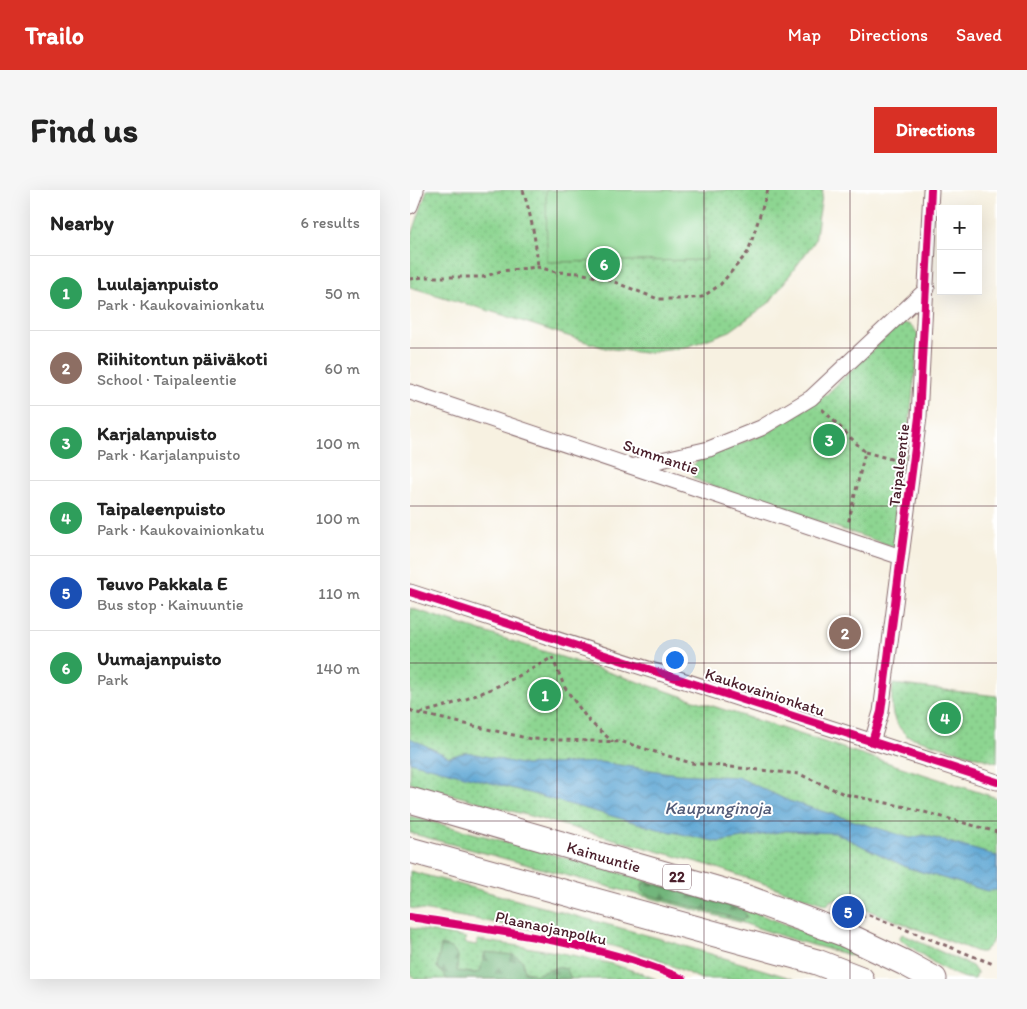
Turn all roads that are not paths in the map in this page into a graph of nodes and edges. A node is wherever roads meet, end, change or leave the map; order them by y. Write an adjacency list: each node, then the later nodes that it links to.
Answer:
1 (416, 190): 3 (street)
2 (931, 190): 4 (street, Taipaleentie)
3 (410, 206)
4 (927, 290): 6 (street); 7 (street, Taipaleentie)
5 (410, 392): 6 (street, Summantie)
6 (633, 466): 7 (street, Summantie)
7 (901, 557): 9 (street, Taipaleentie)
8 (410, 592): 9 (street, Kaukovainionkatu)
9 (872, 742): 10 (street, Kaukovainionkatu)
10 (997, 782)
11 (410, 800): 14 (highway, Kainuuntie / 22)
12 (410, 850): 13 (highway)
13 (860, 979)
14 (934, 979)

